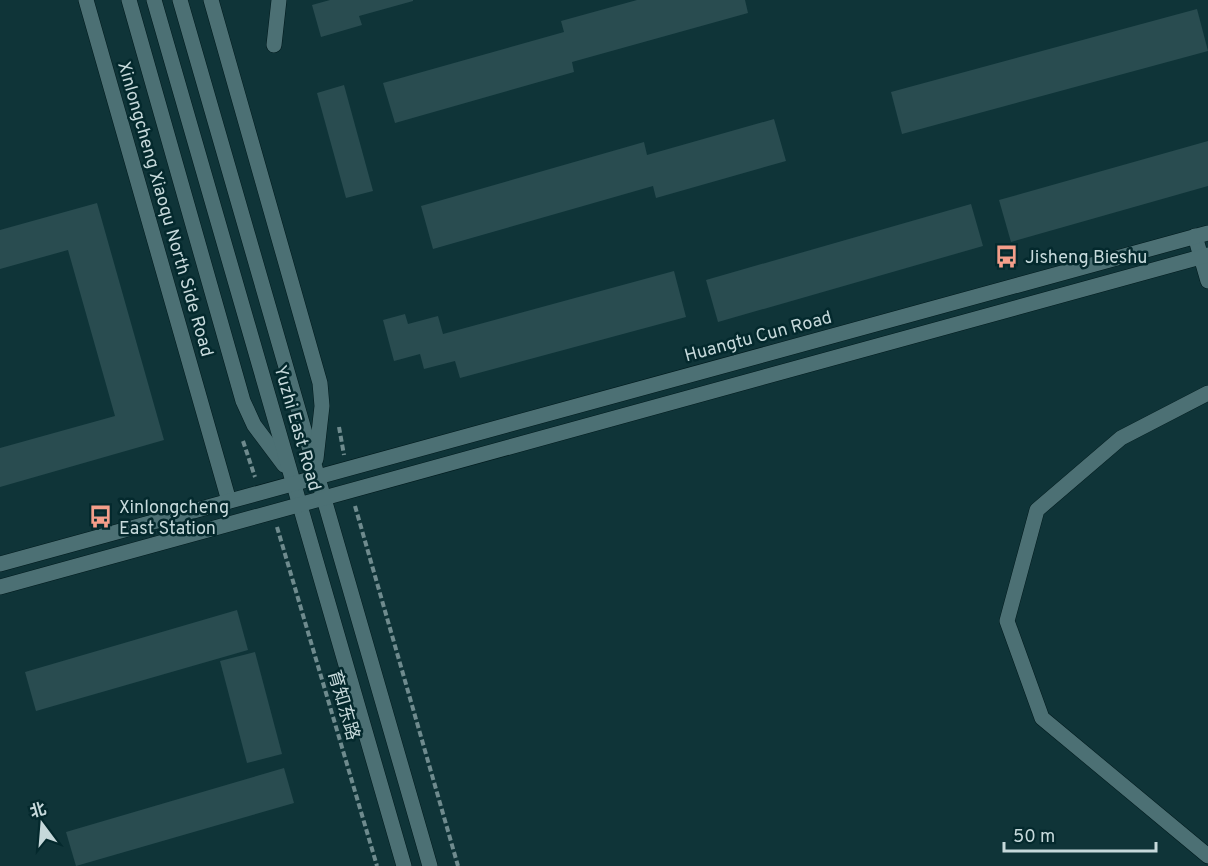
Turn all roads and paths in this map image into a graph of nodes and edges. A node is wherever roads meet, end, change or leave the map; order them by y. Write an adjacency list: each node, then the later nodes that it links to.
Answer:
1 (86, 0): 15 (main road, Xinlongcheng Xiaoqu North Side Road)
2 (129, 0): 13 (main road)
3 (154, 0): 13 (main road, Yuzhi East Road)
4 (180, 0): 12 (main road, Yuzhi East Road)
5 (211, 0): 12 (main road)
6 (279, 0): 7 (main road)
7 (274, 45)
8 (1201, 234): 9 (main road); 12 (main road, Huangtu Cun Road)
9 (1205, 256): 10 (main road); 14 (main road)
10 (1208, 281)
11 (1208, 393): 21 (main road)
12 (318, 477): 13 (main road, Huangtu Cun Road); 14 (main road, Yuzhi East Road)
13 (294, 483): 15 (main road, Huangtu Cun Road); 16 (main road, Yuzhi East Road)
14 (324, 498): 16 (main road); 24 (main road, Yuzhi East Road)
15 (229, 501): 19 (main road, Huangtu Cun Road)
16 (300, 505): 20 (main road); 23 (main road, Yuzhi East Road)
17 (363, 532): 25 (path)
18 (286, 552): 22 (path, 育知东路)
19 (0, 564)
20 (0, 587)
21 (1208, 856)
22 (377, 866)
23 (404, 866)
24 (430, 866)
25 (458, 866)

